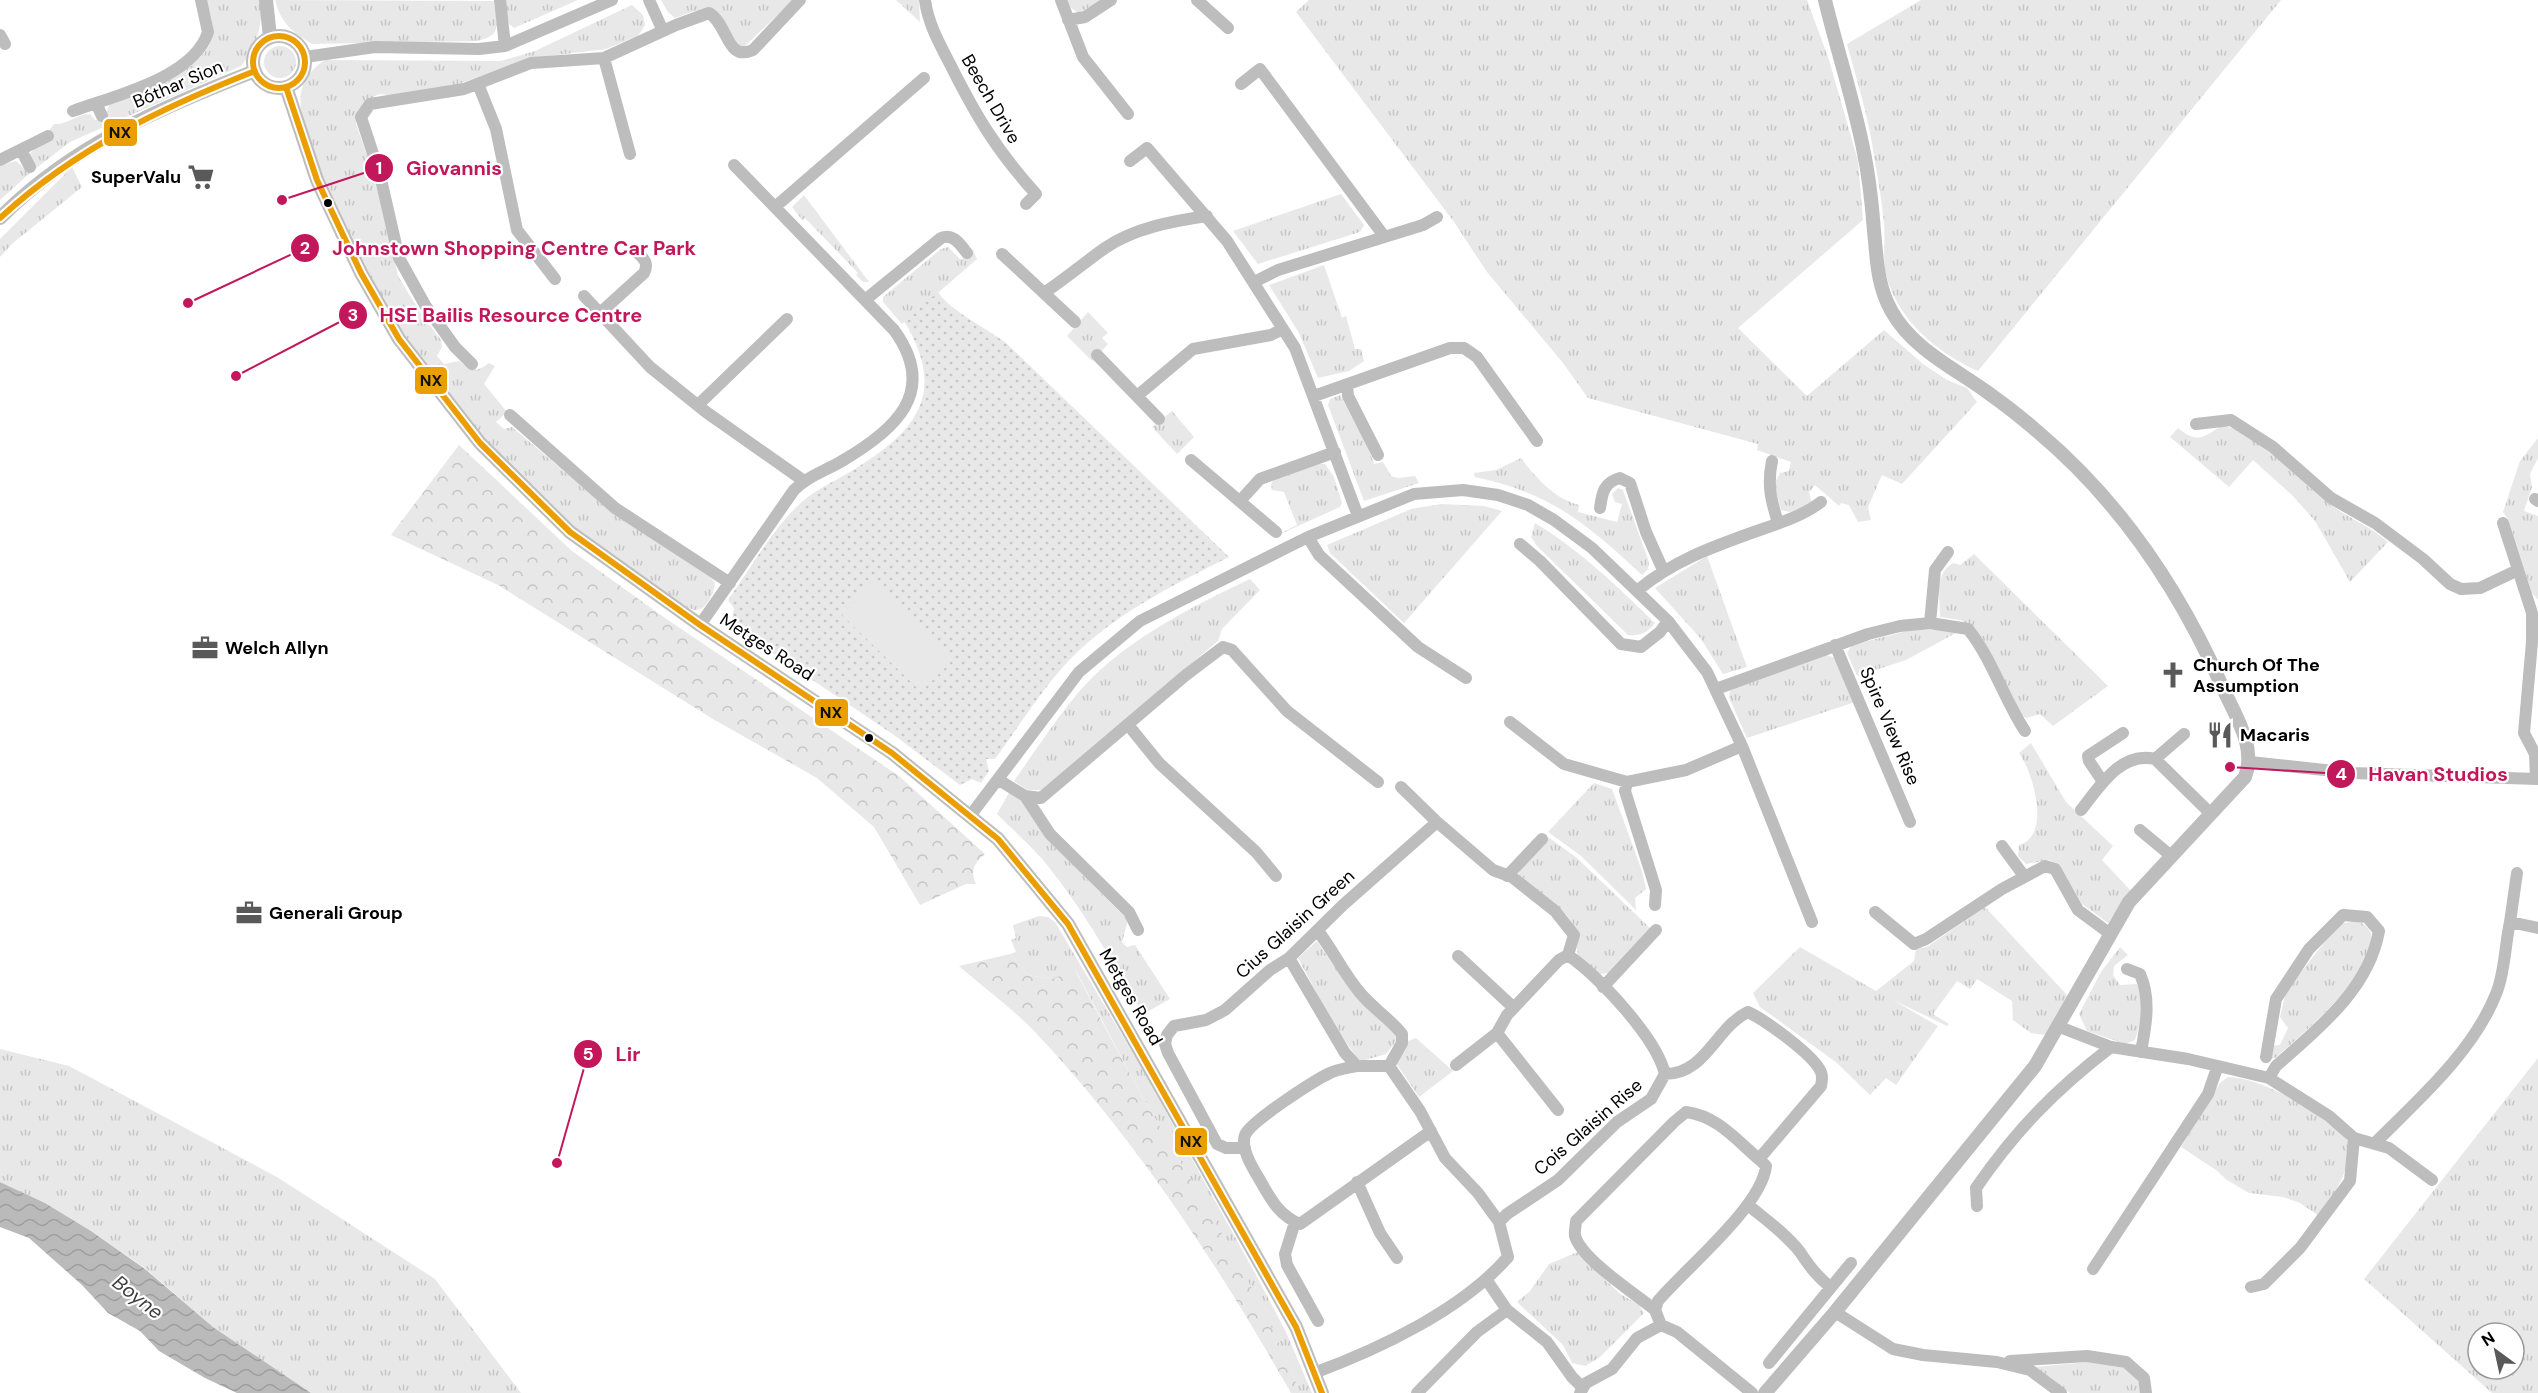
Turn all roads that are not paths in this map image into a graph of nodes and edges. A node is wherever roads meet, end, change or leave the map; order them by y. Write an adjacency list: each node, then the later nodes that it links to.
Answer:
1 (201, 0): 24 (street)
2 (266, 0): 15 (street)
3 (500, 0): 16 (street)
4 (612, 0): 16 (street)
5 (649, 0): 14 (street)
6 (800, 0): 14 (street)
7 (925, 0): 35 (street, Beech Drive)
8 (1061, 0): 12 (street)
9 (1111, 0): 12 (street)
10 (1197, 0): 13 (street)
11 (1825, 0): 96 (street)
12 (1068, 20): 26 (street)
13 (1228, 28)
14 (663, 31): 18 (street)
15 (270, 37): 17 (street); 19 (street)
16 (505, 46): 17 (street)
17 (305, 57): 23 (street)
18 (604, 58): 21 (street); 30 (street)
19 (255, 71): 23 (street); 39 (street, Bóthar Sion)
20 (924, 78): 36 (street)
21 (478, 84): 44 (street); 54 (street)
22 (1241, 84): 40 (street)
23 (286, 87): 85 (street, Metges Road)
24 (96, 103): 25 (street); 27 (street)
25 (73, 111)
26 (1128, 114)
27 (102, 116)
28 (48, 136): 29 (street)
29 (21, 150): 31 (street); 34 (street)
30 (630, 154)
31 (0, 160)
32 (1130, 161): 37 (street)
33 (734, 165): 36 (street)
34 (30, 167)
35 (1026, 204)
36 (775, 207): 48 (street)
37 (1207, 216): 45 (street); 46 (street)
38 (1437, 217): 40 (street)
39 (0, 218)
40 (1384, 236): 45 (street)
41 (637, 252): 49 (street)
42 (967, 253): 48 (street)
43 (1002, 254): 46 (street)
44 (555, 279)
45 (1254, 282): 52 (street)
46 (1044, 293): 51 (street)
47 (584, 296): 49 (street)
48 (865, 300): 67 (street)
49 (600, 313): 58 (street)
50 (787, 319): 58 (street)
51 (1075, 322)
52 (1282, 329): 56 (street); 57 (street)
53 (1097, 355): 56 (street)
54 (472, 364)
55 (1347, 385): 57 (street); 62 (street); 64 (street)
56 (1137, 396): 60 (street)
57 (1314, 396): 63 (street)
58 (698, 405): 67 (street)
59 (510, 415): 80 (street)
60 (1159, 419)
61 (2196, 424): 79 (street)
62 (1536, 441)
63 (1335, 452): 68 (street); 71 (street)
64 (1378, 455)
65 (1191, 460): 68 (street)
66 (1772, 461): 72 (street)
67 (804, 481): 80 (street)
68 (1240, 501): 74 (street)
69 (1821, 502): 72 (street)
70 (1600, 508): 78 (street)
71 (1358, 516): 75 (street); 81 (street)
72 (1778, 523): 78 (street)
73 (2504, 524): 79 (street)
74 (1276, 532)
75 (1308, 537): 87 (street); 98 (street)
76 (1520, 544): 83 (street)
77 (1948, 552): 84 (street)
78 (1663, 570): 81 (street)
79 (2518, 570): 82 (street)
80 (730, 583): 85 (street)
81 (1638, 590): 83 (street)
82 (2535, 612): 97 (street)
83 (1668, 621): 88 (street)
84 (1930, 623): 86 (street); 91 (street)
85 (700, 625): 106 (street, Metges Road)
86 (1835, 645): 88 (street); 108 (street, Spire View Rise)
87 (1466, 678)
88 (1716, 689): 94 (street)
89 (1510, 722): 100 (street)
90 (1129, 726): 99 (street); 103 (street); 114 (street)
91 (2025, 730)
92 (2123, 733): 101 (street)
93 (2184, 734): 95 (street)
94 (1742, 746): 100 (street); 119 (street)
95 (2155, 759): 101 (street); 105 (street)
96 (2250, 762): 97 (street); 105 (street)
97 (2537, 779)
98 (999, 780): 103 (street); 106 (street)
99 (1378, 782)
100 (1626, 782): 117 (street)
101 (2103, 782): 104 (street)
102 (1401, 787): 107 (street)
103 (1025, 796): 122 (street)
104 (2081, 810)
105 (2210, 813): 112 (street)
106 (969, 816): 168 (street, Metges Road)
107 (1437, 822): 115 (street); 124 (street, Cius Glaisin Green)
108 (1910, 822)
109 (2140, 830): 112 (street)
110 (1542, 839): 115 (street)
111 (2002, 846): 116 (street)
112 (2170, 855): 125 (street)
113 (2517, 873): 120 (street)
114 (1276, 876)
115 (1507, 876): 126 (street)
116 (2024, 876): 118 (street); 125 (street)
117 (1656, 905)
118 (1875, 912)
119 (1812, 922)
120 (2510, 922): 121 (street); 146 (street)
121 (2538, 928)
122 (1138, 930)
123 (1656, 930): 130 (street)
124 (1318, 931): 128 (street, Cius Glaisin Green); 139 (street)
125 (2109, 933): 132 (street)
126 (1568, 955): 130 (street, Cois Glaisin Rise); 131 (street)
127 (1458, 956): 131 (street)
128 (1289, 958): 138 (street); 147 (street, Cius Glaisin Green)
129 (2127, 969): 135 (street)
130 (1604, 987): 141 (street, Cois Glaisin Rise)
131 (1514, 1008): 133 (street)
132 (2058, 1026): 134 (street); 163 (street)
133 (1497, 1033): 137 (street); 143 (street)
134 (2110, 1047): 135 (street); 152 (street)
135 (2141, 1052): 140 (street)
136 (2266, 1057): 142 (street)
137 (1456, 1065)
138 (1357, 1066): 139 (street); 147 (street)
139 (1389, 1066): 144 (street)
140 (2217, 1068): 142 (street); 157 (street)
141 (1665, 1074): 148 (street); 154 (street, Cois Glaisin Rise)
142 (2269, 1078): 145 (street)
143 (1558, 1110)
144 (1431, 1131): 150 (street); 154 (street)
145 (2354, 1138): 146 (street); 160 (street)
146 (2375, 1143): 149 (street)
147 (1245, 1148): 153 (street)
148 (1759, 1159): 151 (street); 162 (street)
149 (2432, 1180)
150 (1358, 1182): 153 (street); 155 (street)
151 (1748, 1205): 159 (street); 162 (street)
152 (1977, 1206)
153 (1294, 1222): 164 (street)
154 (1499, 1222): 158 (street)
155 (1397, 1258)
156 (1851, 1263): 159 (street)
157 (2093, 1269)
158 (1486, 1279): 161 (street); 168 (street)
159 (1830, 1287): 167 (street)
160 (2251, 1287)
161 (1507, 1310): 169 (street); 171 (street)
162 (1655, 1310): 165 (street)
163 (1835, 1312): 166 (street); 173 (street)
164 (1318, 1322)
165 (1661, 1325): 169 (street); 172 (street)
166 (1997, 1362): 174 (street); 175 (street)
167 (1769, 1363)
168 (1314, 1373): 170 (street, Metges Road)
169 (1582, 1391)
170 (1322, 1393)
171 (1417, 1393)
172 (1752, 1393)
173 (1766, 1393)
174 (2061, 1393)
175 (2145, 1393)

